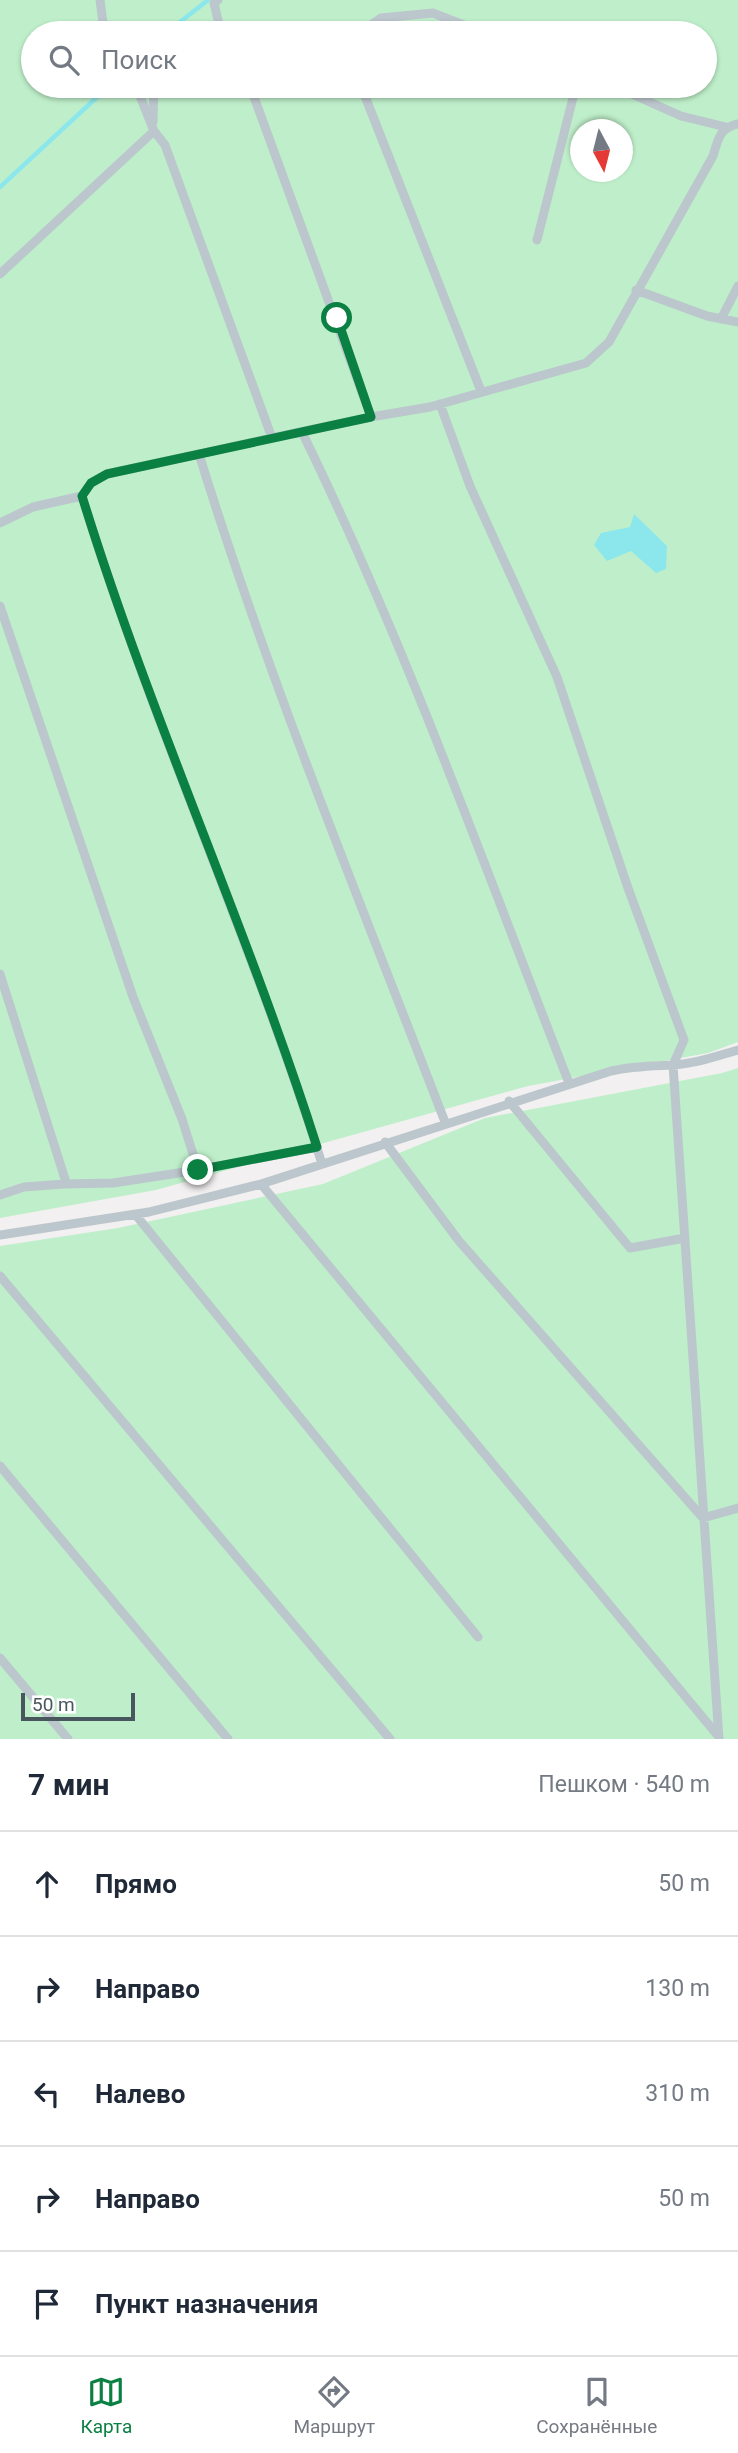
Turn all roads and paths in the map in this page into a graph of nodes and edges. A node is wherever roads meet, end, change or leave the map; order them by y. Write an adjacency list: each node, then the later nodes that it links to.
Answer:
1 (100, 0): 3 (lane)
2 (218, 0): 4 (lane)
3 (103, 21)
4 (219, 21)
5 (377, 21): 6 (lane)
6 (453, 21)
7 (141, 98): 15 (lane)
8 (154, 98): 15 (lane)
9 (254, 98): 24 (lane)
10 (366, 98): 22 (lane)
11 (573, 98): 16 (lane)
12 (641, 98): 14 (lane)
13 (738, 124): 14 (lane)
14 (726, 127): 19 (lane)
15 (154, 131): 17 (lane); 26 (lane)
16 (537, 240)
17 (0, 274)
18 (738, 286): 20 (lane)
19 (636, 290): 20 (lane); 22 (lane)
20 (721, 319): 21 (lane)
21 (738, 322)
22 (481, 391): 23 (lane)
23 (440, 404): 24 (lane); 33 (lane)
24 (371, 417): 25 (lane)
25 (302, 432): 26 (lane); 34 (lane)
26 (272, 438): 27 (lane)
27 (199, 454): 28 (lane); 36 (lane)
28 (82, 496): 29 (lane); 38 (lane)
29 (0, 523)
30 (0, 606): 40 (lane)
31 (0, 974): 41 (lane)
32 (738, 1050): 33 (lane)
33 (673, 1065): 34 (lane); 46 (lane)
34 (569, 1083): 35 (lane)
35 (509, 1101): 36 (lane); 46 (lane)
36 (445, 1122): 37 (lane)
37 (385, 1142): 39 (lane); 50 (lane)
38 (317, 1147): 39 (lane); 40 (lane)
39 (322, 1164): 42 (lane)
40 (198, 1170): 41 (lane)
41 (64, 1184): 43 (lane)
42 (261, 1184): 44 (lane); 53 (lane)
43 (0, 1195)
44 (135, 1214): 45 (lane); 51 (lane)
45 (0, 1235)
46 (685, 1238): 50 (lane)
47 (0, 1276): 56 (lane)
48 (0, 1466): 55 (lane)
49 (738, 1508): 50 (lane)
50 (703, 1518): 53 (lane)
51 (478, 1637)
52 (0, 1658): 54 (lane)
53 (719, 1738)
54 (68, 1739)
55 (229, 1739)
56 (390, 1739)

